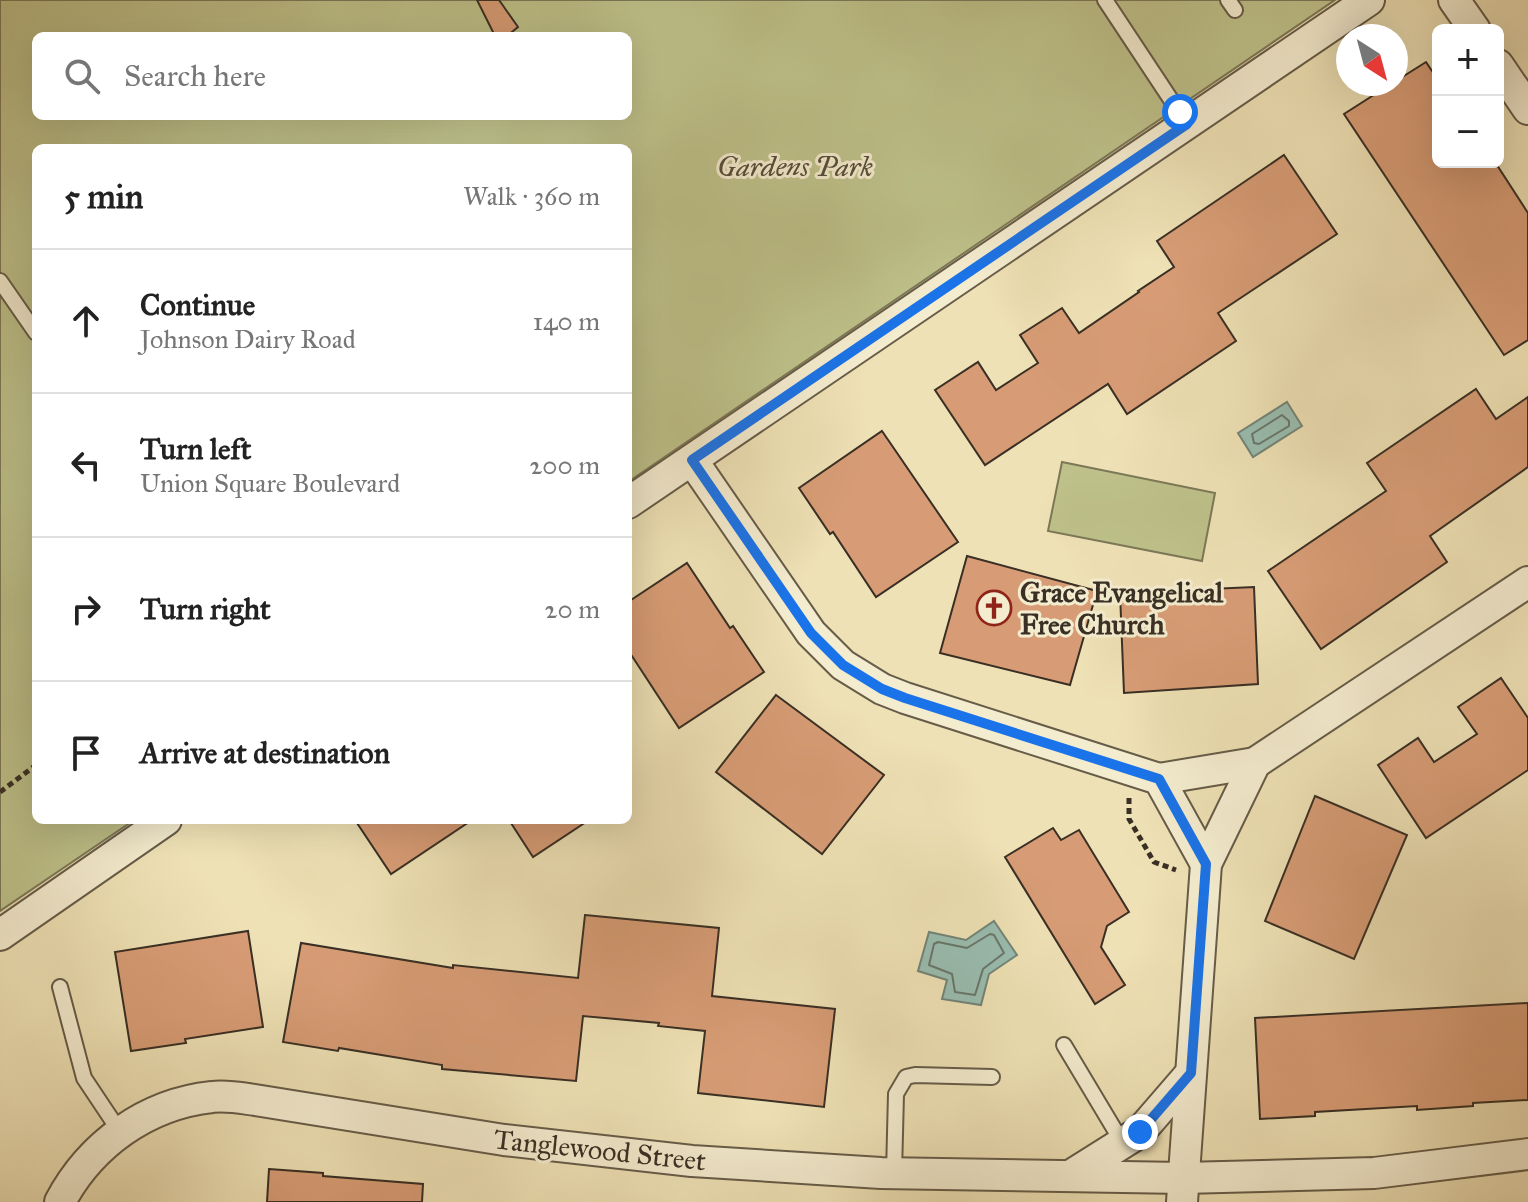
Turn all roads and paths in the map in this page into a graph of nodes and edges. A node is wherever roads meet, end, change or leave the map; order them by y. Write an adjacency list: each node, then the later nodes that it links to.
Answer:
1 (1105, 0): 7 (lane)
2 (1369, 0): 7 (street)
3 (1454, 0): 4 (street)
4 (1471, 24)
5 (1504, 74): 6 (street)
6 (1528, 109)
7 (1187, 124): 10 (street)
8 (0, 281): 9 (lane)
9 (32, 327)
10 (692, 460): 11 (street); 15 (street)
11 (632, 500)
12 (1528, 582): 13 (street)
13 (1255, 763): 16 (street); 19 (street)
14 (32, 768): 17 (path)
15 (1130, 769): 16 (street); 19 (path)
16 (1159, 779): 19 (street)
17 (0, 792)
18 (160, 824): 20 (street)
19 (1205, 872): 23 (street)
20 (0, 935)
21 (60, 987): 25 (lane)
22 (1064, 1045): 26 (lane)
23 (1191, 1073): 26 (street); 30 (street)
24 (992, 1077): 28 (lane)
25 (120, 1132): 28 (street, Tanglewood Street); 31 (street, Tanglewood Street)
26 (1122, 1142): 29 (street)
27 (1528, 1154): 30 (street, Tanglewood Street)
28 (894, 1173): 29 (street, Tanglewood Street)
29 (1070, 1176): 30 (street, Tanglewood Street)
30 (1182, 1190)
31 (60, 1202)

